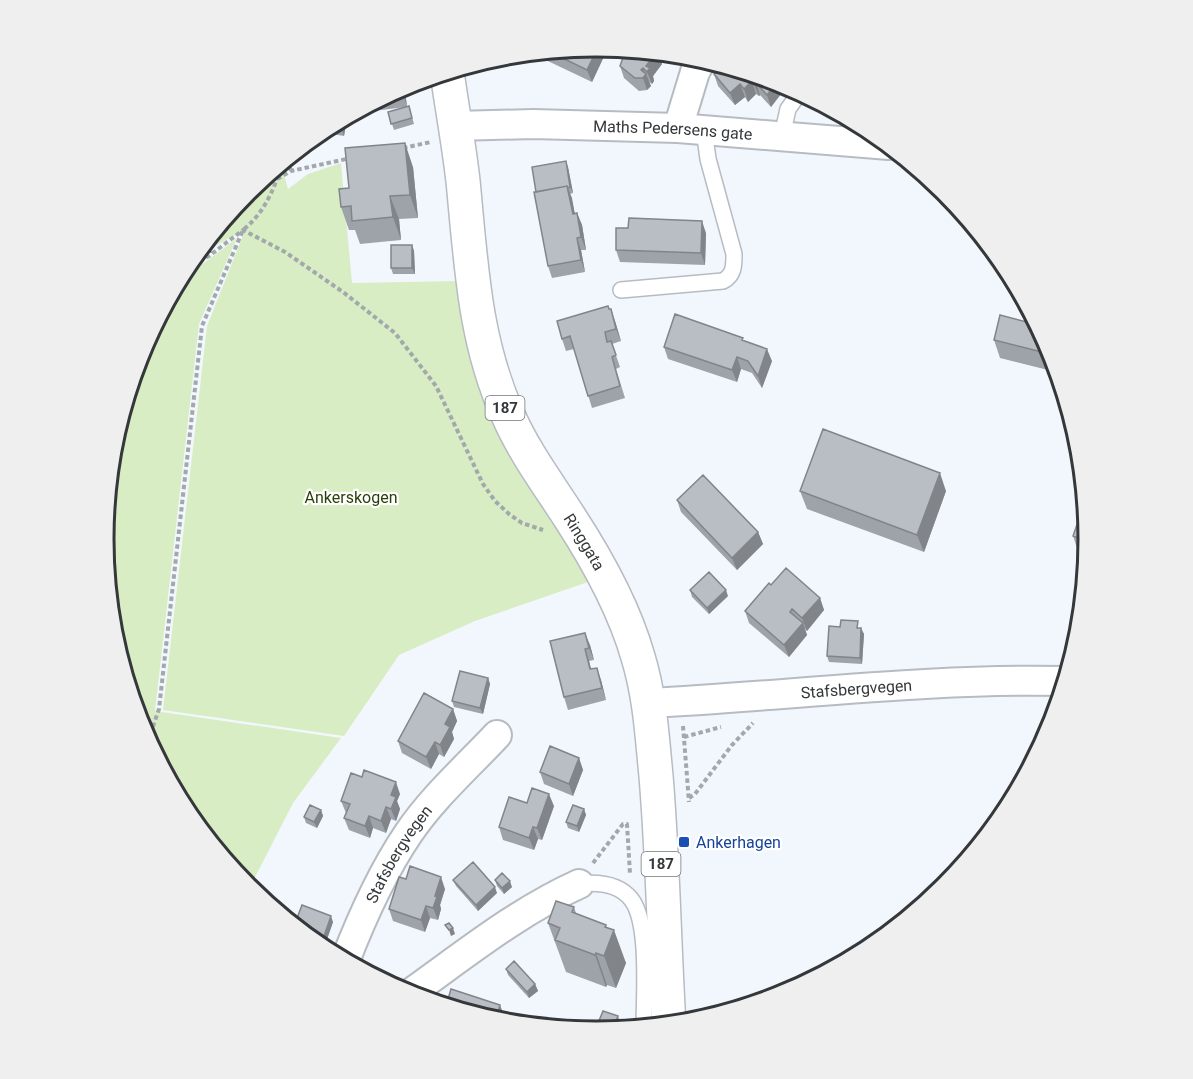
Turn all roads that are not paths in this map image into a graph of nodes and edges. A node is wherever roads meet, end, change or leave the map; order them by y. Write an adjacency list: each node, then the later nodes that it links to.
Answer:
1 (697, 67): 4 (street)
2 (447, 81): 5 (main road, Ringgata / 187)
3 (794, 100): 6 (lane)
4 (691, 129): 5 (street, Maths Pedersens gate); 6 (street, Maths Pedersens gate); 8 (lane)
5 (446, 133): 10 (main road, Ringgata / 187)
6 (782, 136): 7 (street, Maths Pedersens gate)
7 (871, 143)
8 (621, 290)
9 (1058, 681): 10 (street, Stafsbergvegen)
10 (649, 703): 15 (main road, Ringgata / 187)
11 (497, 735): 13 (street, Stafsbergvegen)
12 (579, 884): 14 (street); 16 (lane)
13 (348, 953)
14 (419, 988)
15 (669, 1017)
16 (644, 1019)

